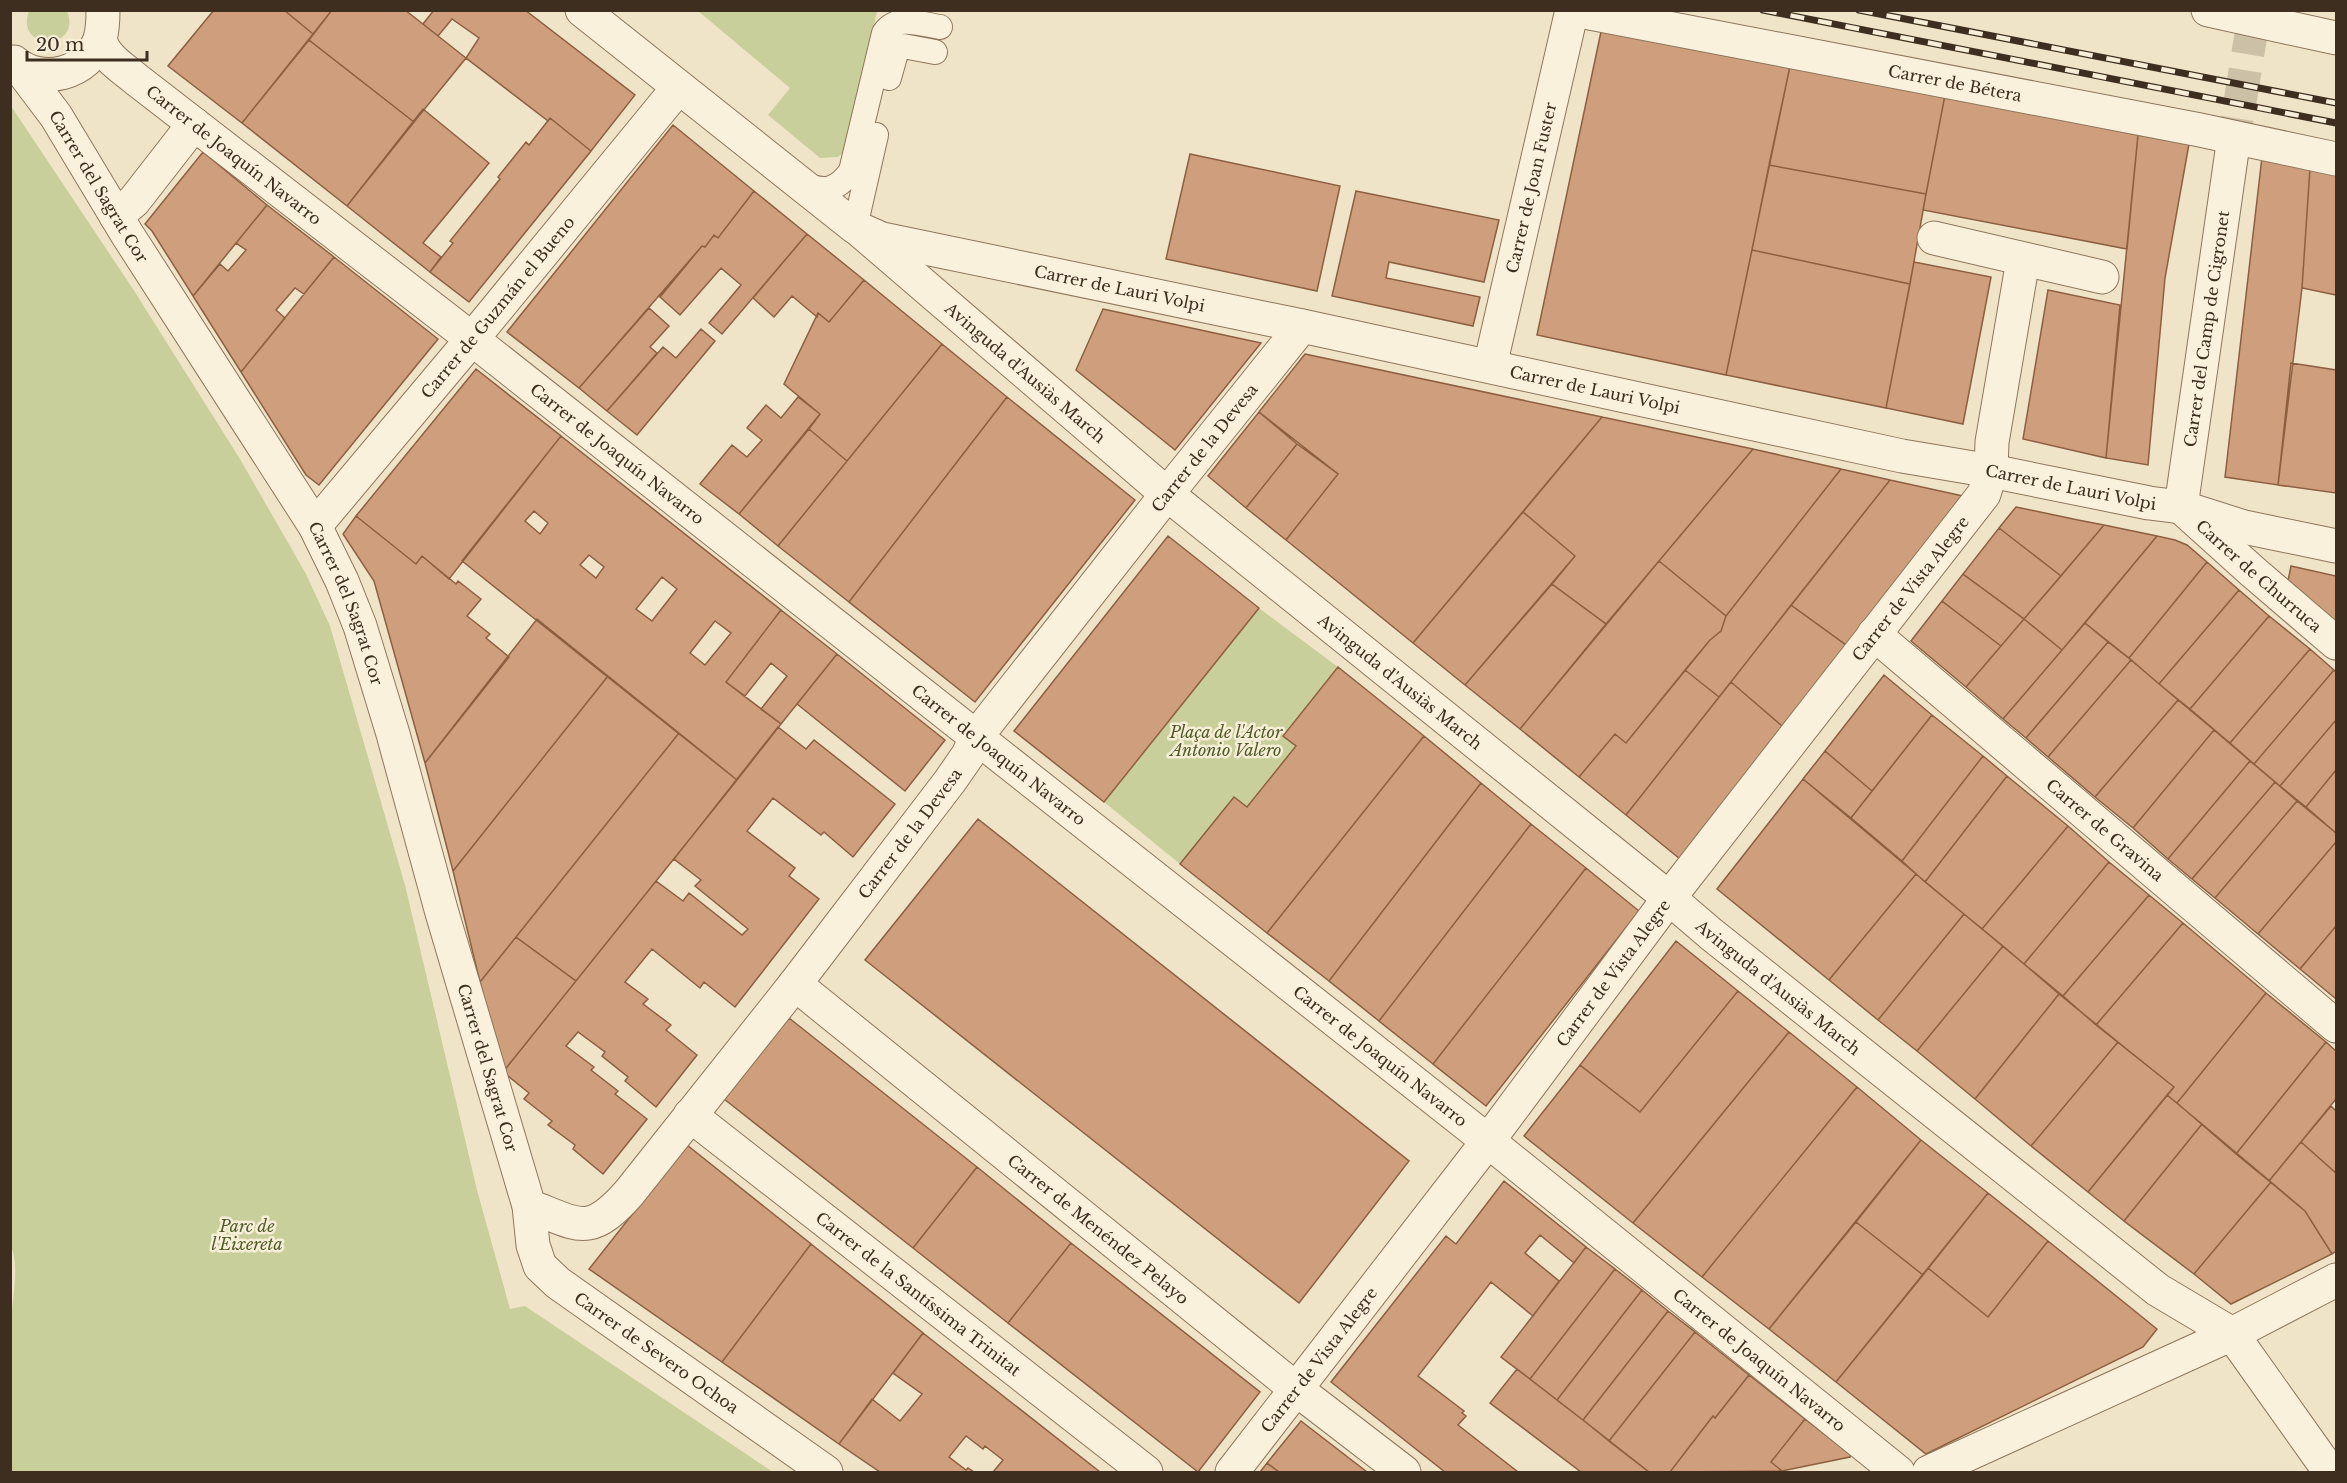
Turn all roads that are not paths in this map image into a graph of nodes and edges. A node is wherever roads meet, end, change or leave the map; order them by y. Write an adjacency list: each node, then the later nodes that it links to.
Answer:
1 (582, 10): 9 (street, Avinguda d'Ausiàs March)
2 (1573, 10): 12 (street, Carrer de Bétera); 21 (street, Carrer de Joan Fuster)
3 (2208, 10): 6 (street)
4 (105, 21): 8 (street); 10 (street, Carrer de Joaquín Navarro)
5 (940, 27): 13 (lane)
6 (2337, 38)
7 (935, 52): 15 (lane)
8 (15, 63): 14 (street, Carrer del Sagrat Cor)
9 (678, 88): 13 (street, Avinguda d'Ausiàs March); 20 (street, Carrer de Guzmán el Bueno)
10 (194, 124): 14 (street); 20 (street, Carrer de Joaquín Navarro)
11 (2232, 151): 24 (street, Carrer del Camp de Cigronet)
12 (2337, 159)
13 (800, 183): 15 (street, Avinguda d'Ausiàs March)
14 (116, 216): 25 (street, Carrer del Sagrat Cor)
15 (855, 227): 19 (street, Carrer de Lauri Volpi); 23 (street, Avinguda d'Ausiàs March)
16 (1934, 238): 17 (street)
17 (2023, 260): 18 (street); 22 (street, Carrer de Vista Alegre)
18 (2102, 277)
19 (1302, 326): 21 (street, Carrer de Lauri Volpi); 23 (street, Carrer de la Devesa)
20 (472, 339): 25 (street, Carrer de Guzmán el Bueno); 29 (street, Carrer de Joaquín Navarro)
21 (1490, 366): 22 (street, Carrer de Lauri Volpi)
22 (1991, 471): 24 (street, Carrer de Lauri Volpi); 27 (street, Carrer de Vista Alegre)
23 (1167, 494): 29 (street, Carrer de la Devesa); 30 (street, Avinguda d'Ausiàs March)
24 (2181, 507): 26 (street, Carrer de Lauri Volpi); 28 (street, Carrer de Churruca)
25 (315, 526): 35 (street, Carrer del Sagrat Cor)
26 (2337, 546)
27 (1874, 634): 30 (street, Carrer de Vista Alegre); 32 (street, Carrer de Gravina)
28 (2337, 644)
29 (976, 737): 31 (street, Carrer de la Devesa); 34 (street, Carrer de Joaquín Navarro)
30 (1669, 898): 34 (street, Carrer de Vista Alegre); 37 (street, Avinguda d'Ausiàs March)
31 (795, 984): 33 (street, Carrer de la Devesa); 38 (street, Carrer de Menéndez Pelayo)
32 (2337, 1026)
33 (690, 1115): 35 (street, Carrer de la Devesa); 40 (street, Carrer de la Santíssima Trinitat)
34 (1488, 1141): 38 (street, Carrer de Vista Alegre); 43 (street, Carrer de Joaquín Navarro)
35 (529, 1206): 39 (street, Carrer de Severo Ochoa)
36 (2337, 1280): 37 (street)
37 (2232, 1334): 44 (street); 45 (street)
38 (1296, 1389): 41 (street, Carrer de Vista Alegre); 42 (street, Carrer de Menéndez Pelayo)
39 (826, 1473)
40 (1146, 1473)
41 (1232, 1473)
42 (1404, 1473)
43 (1898, 1473)
44 (1929, 1473)
45 (2330, 1473)

